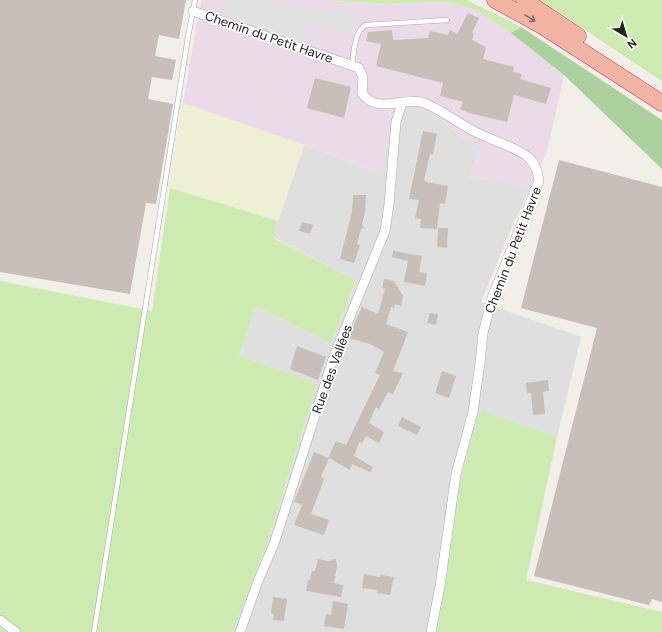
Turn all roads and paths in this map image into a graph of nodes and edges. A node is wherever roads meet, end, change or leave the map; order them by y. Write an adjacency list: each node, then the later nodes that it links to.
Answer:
1 (195, 0): 4 (lane)
2 (495, 0): 9 (highway, one-way to 9)
3 (524, 0): 7 (highway)
4 (193, 11): 6 (street, Chemin du Petit Havre); 12 (lane)
5 (447, 20): 6 (lane)
6 (352, 65): 8 (street, Chemin du Petit Havre)
7 (662, 90)
8 (402, 103): 13 (street, Rue des Vallées); 14 (street, Chemin du Petit Havre)
9 (662, 104)
10 (0, 620): 11 (street)
11 (16, 632)
12 (94, 632)
13 (240, 632)
14 (431, 632)

